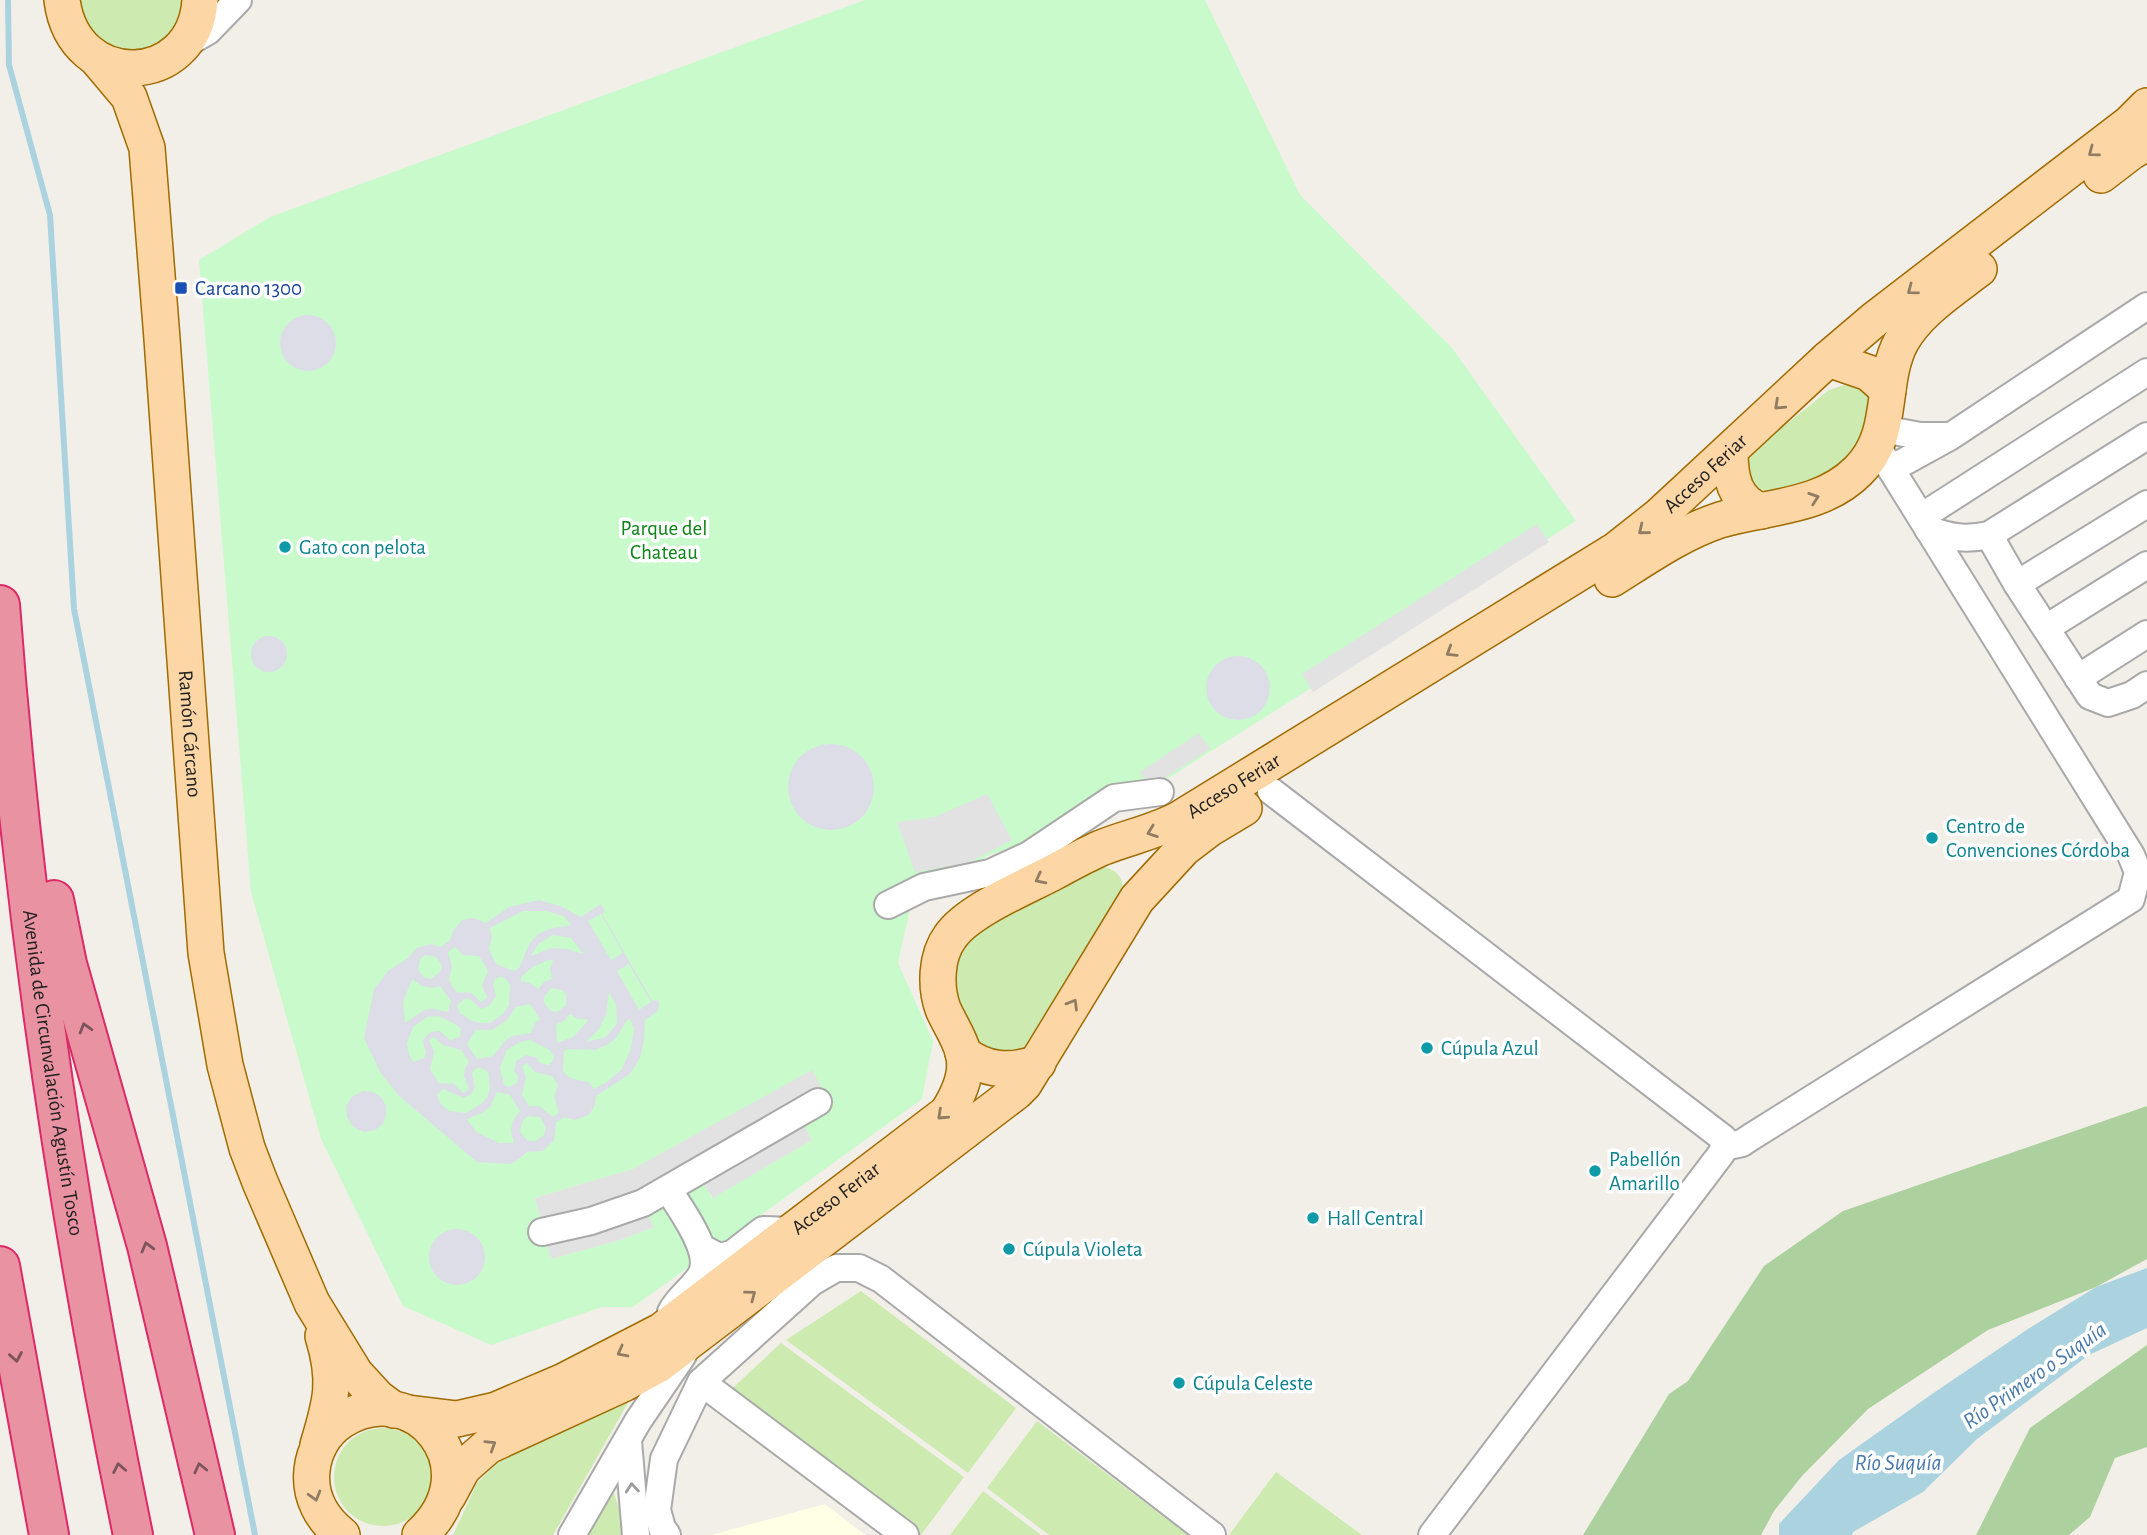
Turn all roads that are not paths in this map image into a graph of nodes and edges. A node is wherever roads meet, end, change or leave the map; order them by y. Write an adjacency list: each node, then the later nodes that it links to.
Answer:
1 (200, 0): 4 (main road, Ramón Cárcano)
2 (238, 0): 4 (street)
3 (60, 5): 5 (main road, Ramón Cárcano)
4 (173, 53): 5 (main road); 8 (main road, Ramón Cárcano)
5 (97, 59): 8 (main road, Ramón Cárcano)
6 (2147, 106): 10 (main road, Acceso Feriar, one-way to 10)
7 (2147, 144): 12 (main road, Acceso Feriar)
8 (146, 148): 43 (main road, Ramón Cárcano)
9 (2147, 306): 13 (street)
10 (1828, 359): 12 (main road); 16 (main road, Acceso Feriar, one-way to 16)
11 (2147, 372): 19 (street)
12 (1888, 390): 15 (main road, Acceso Feriar)
13 (1951, 436): 15 (street); 15 (street)
14 (2147, 436): 20 (street)
15 (1883, 448): 18 (main road, Acceso Feriar, one-way to 15); 19 (street)
16 (1730, 451): 18 (main road); 31 (main road, Acceso Feriar, one-way to 31)
17 (2147, 504): 22 (street)
18 (1761, 511): 30 (main road, Acceso Feriar)
19 (1925, 523): 20 (street); 37 (street)
20 (1989, 535): 22 (street)
21 (2147, 565): 24 (street)
22 (2017, 584): 24 (street)
23 (0, 605): 28 (highway, Avenida de Circunvalación Agustín Tosco)
24 (2046, 628): 26 (street)
25 (2147, 634): 26 (street)
26 (2078, 678): 27 (street)
27 (2147, 685)
28 (9, 713): 52 (highway, Avenida de Circunvalación Agustín Tosco, one-way to 28); 53 (highway, one-way to 28)
29 (1160, 792): 33 (street)
30 (1271, 792): 32 (main road, Acceso Feriar); 37 (street)
31 (1101, 848): 32 (main road); 34 (main road, Acceso Feriar, one-way to 34)
32 (1137, 899): 35 (main road, Acceso Feriar, one-way to 32)
33 (888, 905)
34 (963, 1054): 35 (main road); 39 (main road, Acceso Feriar, one-way to 39)
35 (1038, 1062): 45 (main road, Acceso Feriar, one-way to 35)
36 (818, 1102): 38 (street)
37 (1724, 1147): 60 (street)
38 (668, 1189): 40 (street); 41 (street)
39 (795, 1231): 41 (street); 44 (main road, Acceso Feriar)
40 (542, 1232)
41 (702, 1248): 44 (street)
42 (0, 1266): 51 (highway, one-way to 51)
43 (312, 1303): 47 (main road, Ramón Cárcano); 49 (main road, Ramón Cárcano)
44 (661, 1331): 47 (main road, Acceso Feriar, one-way to 47)
45 (697, 1336): 48 (street); 50 (main road, Acceso Feriar, one-way to 45)
46 (696, 1394): 48 (street); 57 (street); 58 (street); 59 (street)
47 (401, 1411): 49 (main road, Acceso Feriar); 50 (main road, Ramón Cárcano)
48 (634, 1431): 55 (street); 56 (street, one-way to 48)
49 (317, 1450): 54 (main road, Ramón Cárcano, one-way to 54)
50 (432, 1522)
51 (49, 1535)
52 (133, 1535)
53 (215, 1535)
54 (342, 1535)
55 (572, 1535)
56 (636, 1535)
57 (667, 1535)
58 (905, 1535)
59 (1212, 1535)
60 (1432, 1535)

